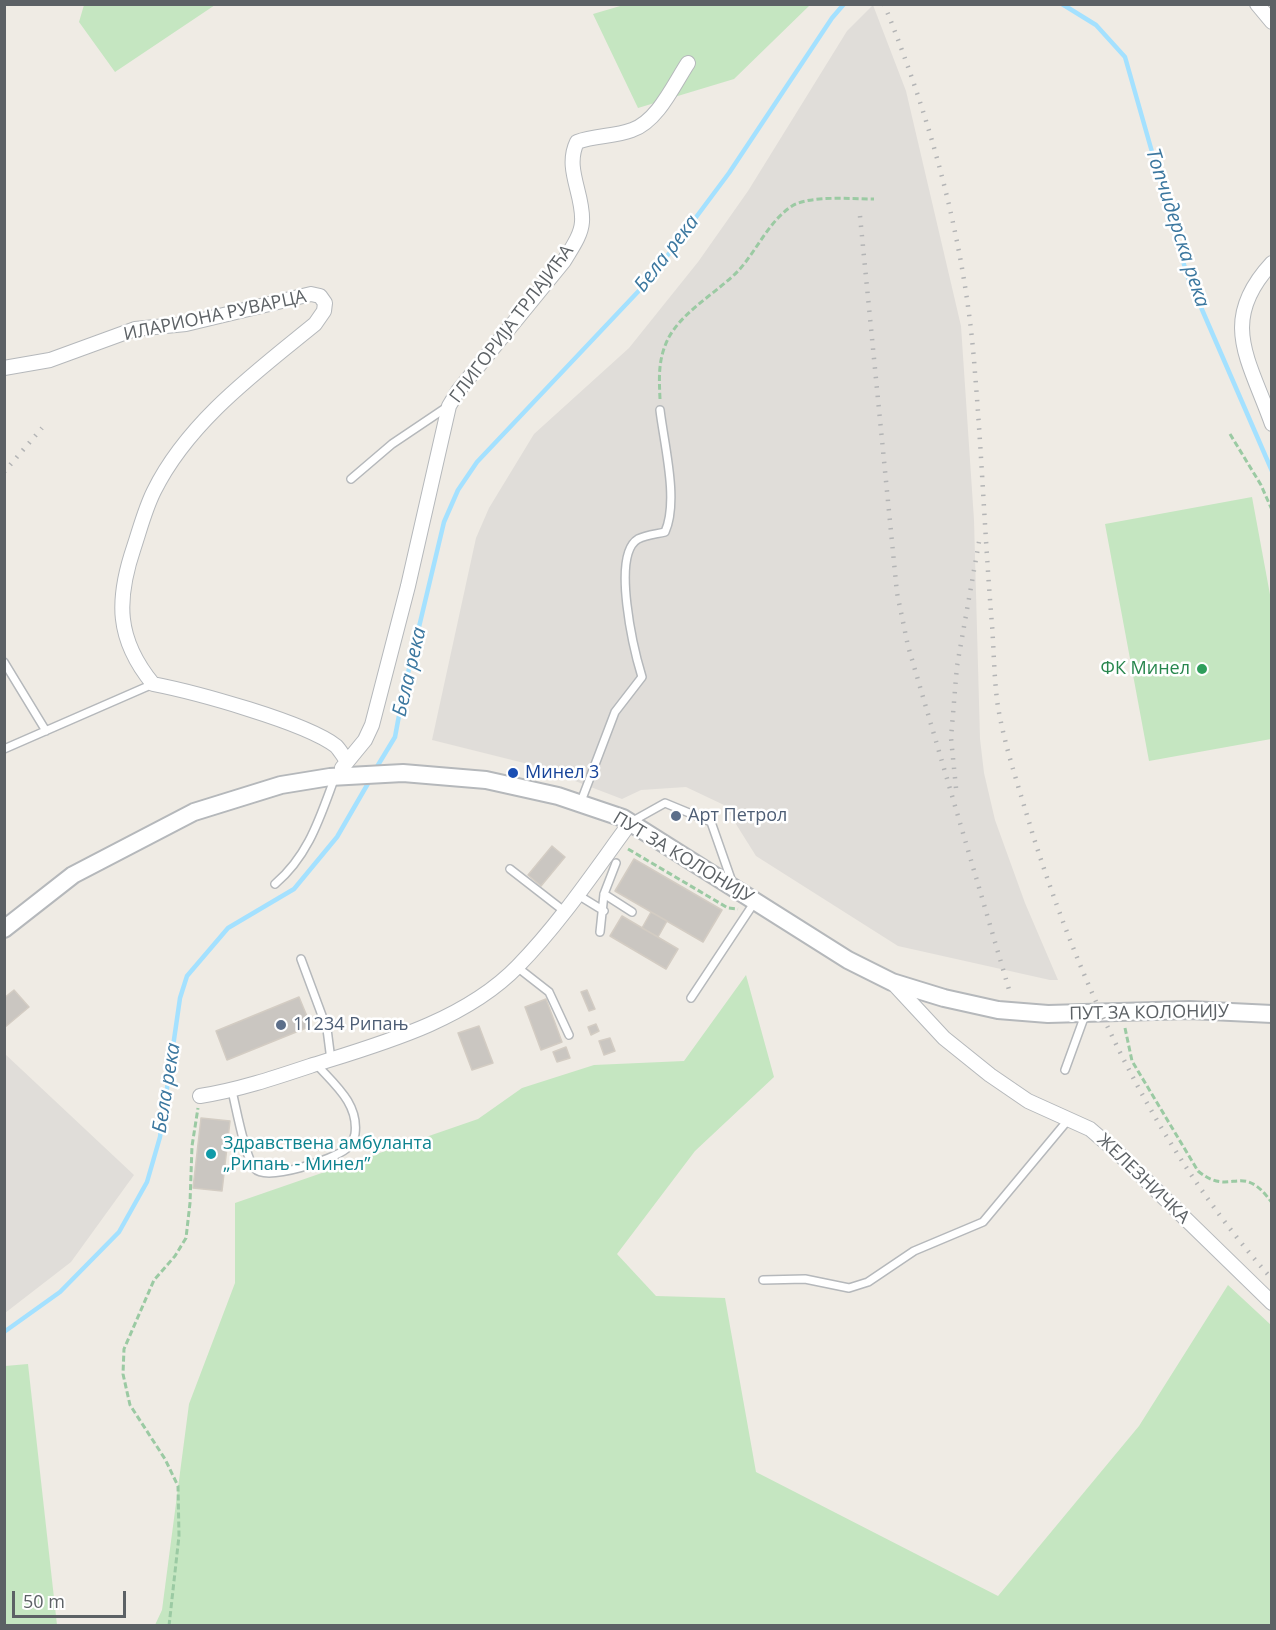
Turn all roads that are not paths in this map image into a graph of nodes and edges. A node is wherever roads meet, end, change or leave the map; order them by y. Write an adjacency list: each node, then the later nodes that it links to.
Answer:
1 (1257, 4): 2 (street)
2 (1272, 22)
3 (688, 63): 6 (street, ГЛИГОРИЈА ТРЛАЈИЋА)
4 (1272, 263): 8 (street)
5 (4, 368): 11 (street, ИЛАРИОНА РУВАРЦА)
6 (449, 406): 9 (lane); 14 (street, ГЛИГОРИЈА ТРЛАЈИЋА)
7 (660, 410): 16 (lane)
8 (1272, 424)
9 (351, 479)
10 (4, 662): 12 (lane)
11 (153, 684): 12 (lane); 14 (street)
12 (46, 731): 13 (lane)
13 (4, 749)
14 (347, 761): 15 (street, ГЛИГОРИЈА ТРЛАЈИЋА)
15 (335, 777): 16 (street, ПУТ ЗА КОЛОНИЈУ); 20 (lane); 28 (street, ПУТ ЗА КОЛОНИЈУ)
16 (580, 804): 17 (street, ПУТ ЗА КОЛОНИЈУ)
17 (630, 823): 21 (street, ПУТ ЗА КОЛОНИЈУ); 21 (lane); 23 (street)
18 (616, 863): 22 (lane)
19 (510, 869): 25 (lane)
20 (275, 884)
21 (734, 887): 24 (street, ПУТ ЗА КОЛОНИЈУ)
22 (604, 894): 26 (lane); 27 (lane)
23 (578, 895): 25 (street); 26 (lane)
24 (755, 901): 32 (street, ПУТ ЗА КОЛОНИЈУ); 33 (lane)
25 (564, 911): 31 (street)
26 (604, 911): 29 (lane)
27 (632, 912)
28 (4, 929)
29 (600, 932)
30 (301, 960): 37 (lane)
31 (517, 967): 36 (lane); 37 (street)
32 (892, 982): 35 (street, ПУТ ЗА КОЛОНИЈУ); 42 (street, ЖЕЛЕЗНИЧКА)
33 (691, 998)
34 (1272, 1014): 35 (street, ПУТ ЗА КОЛОНИЈУ)
35 (1085, 1015): 39 (lane)
36 (569, 1035)
37 (331, 1060): 38 (street)
38 (317, 1064): 40 (street); 40 (lane)
39 (1065, 1070)
40 (232, 1090): 41 (street)
41 (200, 1096)
42 (1068, 1120): 43 (lane); 44 (street, ЖЕЛЕЗНИЧКА)
43 (763, 1280)
44 (1272, 1303)

